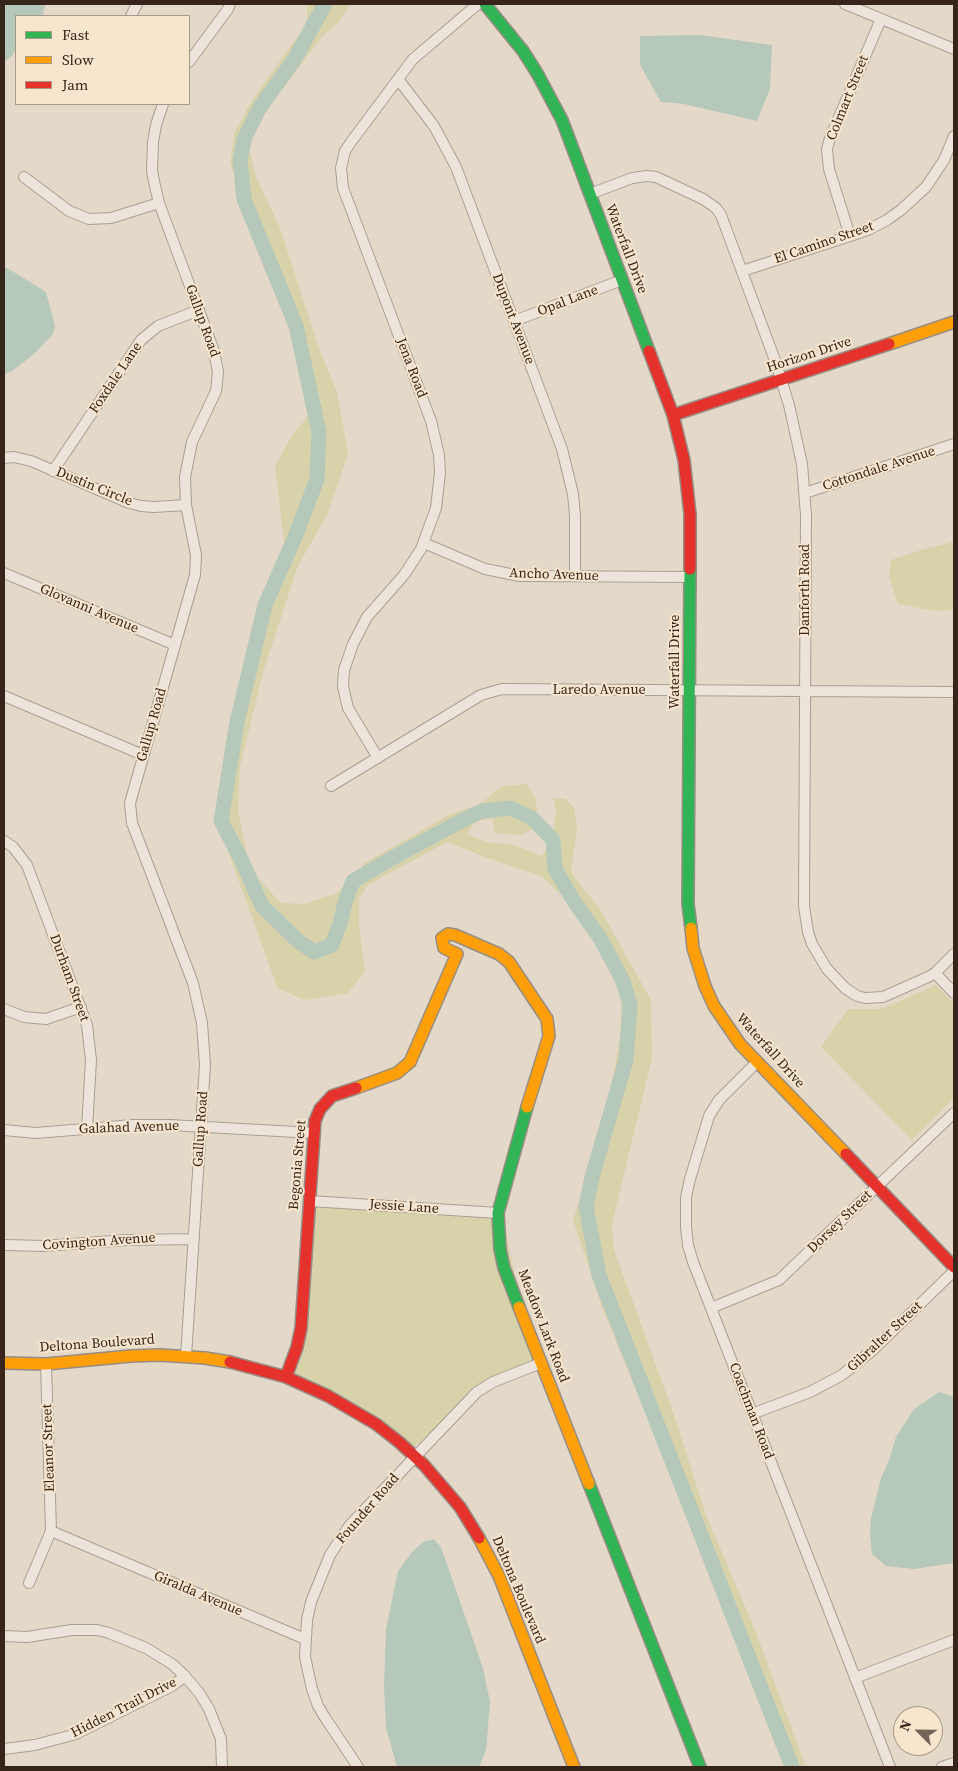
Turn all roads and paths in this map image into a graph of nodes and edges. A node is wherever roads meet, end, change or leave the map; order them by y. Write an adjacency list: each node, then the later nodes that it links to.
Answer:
1 (230, 4): 7 (street)
2 (478, 4): 8 (street, Jena Road)
3 (485, 4): 12 (street, Waterfall Drive)
4 (846, 4): 5 (street)
5 (881, 18): 6 (street); 14 (street, Colmart Street)
6 (954, 49)
7 (190, 61)
8 (398, 80): 18 (street, Dupont Avenue); 27 (street, Jena Road)
9 (163, 105): 13 (street, Gallup Road)
10 (954, 136): 14 (street, El Camino Street)
11 (24, 177): 13 (street)
12 (590, 194): 15 (street, Danforth Road); 16 (street, Waterfall Drive)
13 (159, 203): 17 (street, Gallup Road)
14 (850, 236): 15 (street, El Camino Street)
15 (742, 271): 20 (street, Danforth Road)
16 (622, 280): 18 (street, Opal Lane); 21 (street, Waterfall Drive)
17 (199, 310): 24 (street, Foxdale Lane); 26 (street, Gallup Road)
18 (514, 321): 29 (street, Dupont Avenue)
19 (954, 322): 20 (street, Horizon Drive)
20 (782, 379): 21 (street, Horizon Drive); 25 (street, Danforth Road)
21 (673, 415): 30 (street, Waterfall Drive)
22 (954, 444): 25 (street, Cottondale Avenue)
23 (4, 458): 24 (street, Dustin Circle)
24 (53, 471): 26 (street, Dustin Circle)
25 (805, 493): 33 (street, Danforth Road)
26 (186, 505): 31 (street, Gallup Road)
27 (424, 542): 29 (street, Ancho Avenue); 37 (street, Jena Road)
28 (4, 573): 31 (street, Glovanni Avenue)
29 (575, 576): 30 (street, Ancho Avenue)
30 (690, 577): 32 (street, Waterfall Drive)
31 (175, 645): 36 (street, Gallup Road)
32 (690, 690): 33 (street, Laredo Avenue); 37 (street, Laredo Avenue); 46 (street, Waterfall Drive)
33 (805, 691): 34 (street, Laredo Avenue); 42 (street, Danforth Road)
34 (954, 692)
35 (4, 696): 36 (street)
36 (143, 755): 48 (street, Gallup Road)
37 (378, 758): 38 (street, Laredo Avenue)
38 (331, 786)
39 (4, 841): 44 (street, Durham Street)
40 (442, 938): 51 (street, Begonia Street); 54 (street, Meadow Lark Road)
41 (954, 954): 42 (street, Danforth Road)
42 (935, 973): 43 (street)
43 (954, 993)
44 (81, 1007): 45 (street); 49 (street, Durham Street)
45 (4, 1009)
46 (757, 1062): 52 (street, Waterfall Drive); 59 (street, Coachman Road)
47 (954, 1113): 52 (street, Dorsey Street)
48 (201, 1126): 49 (street, Galahad Avenue); 51 (street, Galahad Avenue); 55 (street, Gallup Road)
49 (87, 1129): 50 (street, Galahad Avenue)
50 (4, 1130)
51 (314, 1133): 53 (street, Begonia Street)
52 (877, 1187): 57 (street, Waterfall Drive); 59 (street, Dorsey Street)
53 (310, 1201): 54 (street, Jessie Lane); 64 (street, Begonia Street)
54 (498, 1214): 62 (street, Meadow Lark Road)
55 (194, 1239): 56 (street, Covington Avenue); 60 (street, Gallup Road)
56 (4, 1245)
57 (954, 1267)
58 (954, 1271): 65 (street, Gibralter Street)
59 (711, 1308): 65 (street, Coachman Road)
60 (186, 1356): 63 (street, Deltona Boulevard); 64 (street, Deltona Boulevard)
61 (4, 1362): 63 (street, Deltona Boulevard)
62 (541, 1363): 66 (street, Founder Road); 79 (street, Meadow Lark Road)
63 (46, 1364): 67 (street, Eleanor Street)
64 (286, 1377): 66 (street, Deltona Boulevard)
65 (752, 1414): 73 (street, Coachman Road)
66 (415, 1456): 70 (street, Founder Road); 78 (street, Deltona Boulevard)
67 (51, 1531): 68 (street, Eleanor Street); 70 (street, Giralda Avenue)
68 (29, 1583)
69 (4, 1636): 72 (street, Hidden Trail Drive)
70 (305, 1639): 77 (street, Founder Road)
71 (954, 1640): 73 (street)
72 (185, 1676): 74 (street, Hidden Trail Drive); 76 (street, Hidden Trail Drive)
73 (855, 1678): 80 (street, Coachman Road)
74 (4, 1749)
75 (954, 1763): 81 (street)
76 (222, 1767)
77 (358, 1767)
78 (574, 1767)
79 (700, 1767)
80 (890, 1767)
81 (942, 1767)

